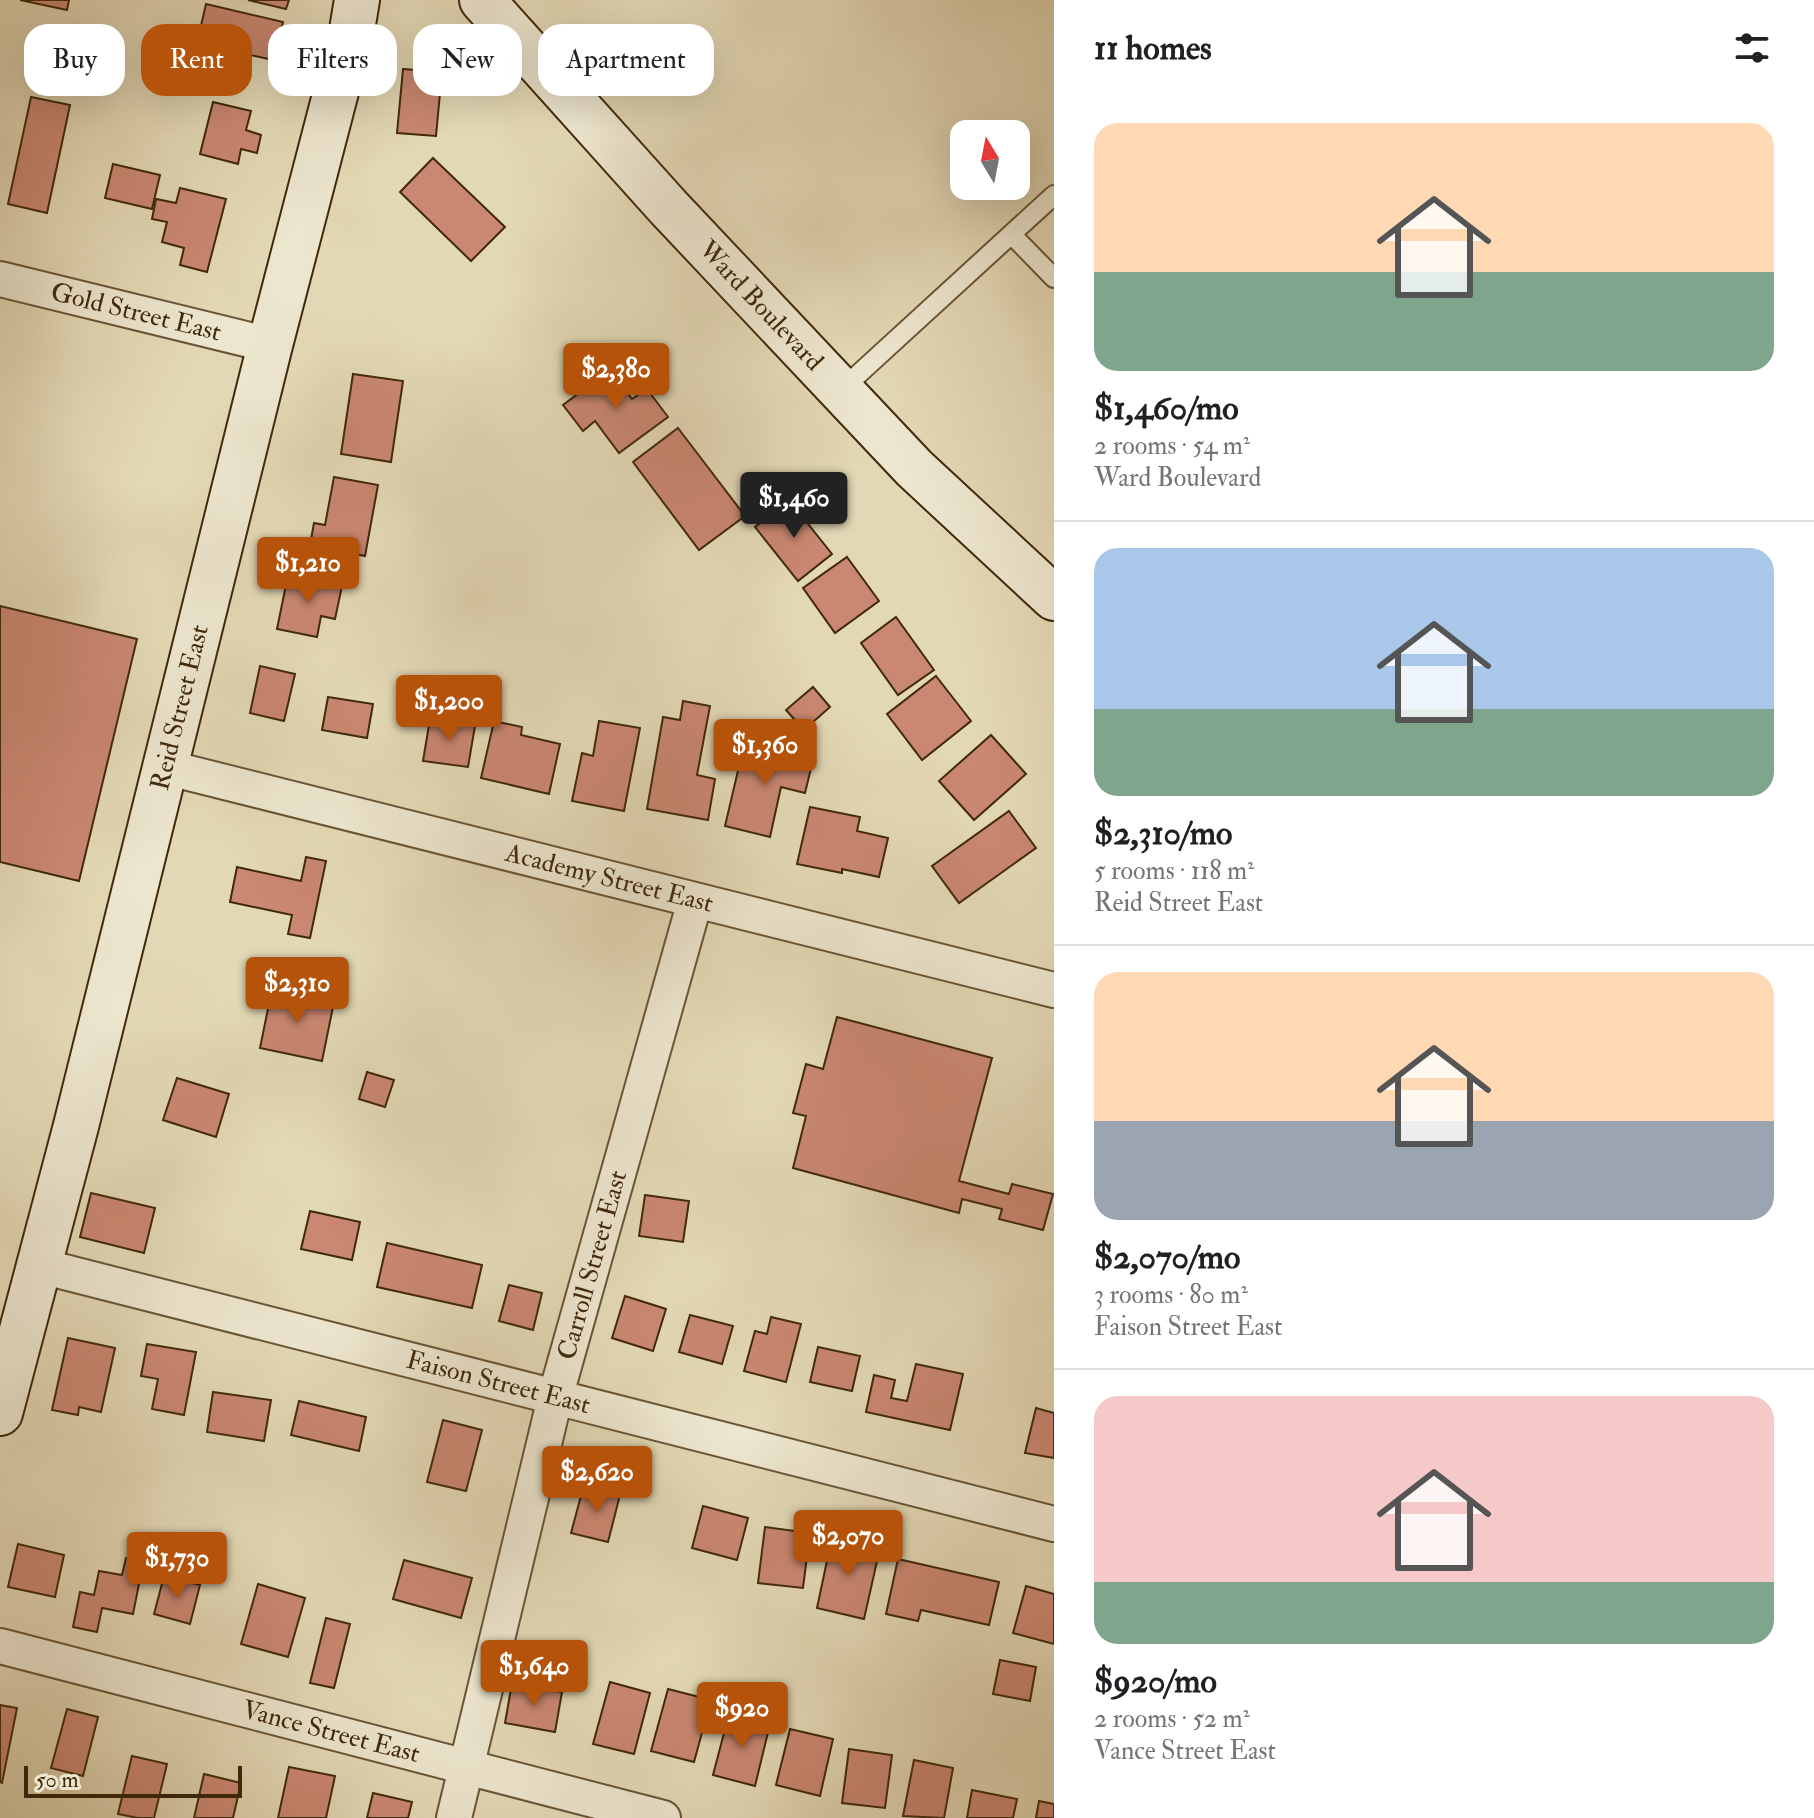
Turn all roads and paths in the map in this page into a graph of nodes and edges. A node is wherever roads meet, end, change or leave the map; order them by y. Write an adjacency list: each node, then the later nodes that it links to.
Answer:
1 (357, 0): 7 (street, Reid Street East)
2 (482, 0): 8 (street, Ward Boulevard)
3 (1054, 195): 4 (lane)
4 (1012, 235): 5 (lane); 8 (lane)
5 (1054, 278)
6 (0, 279): 7 (street, Gold Street East)
7 (270, 345): 10 (street, Reid Street East)
8 (840, 391): 9 (street, Ward Boulevard)
9 (1054, 598)
10 (165, 767): 11 (street, Academy Street East); 13 (street, Reid Street East)
11 (695, 901): 12 (street, Academy Street East); 14 (street, Carroll Street East)
12 (1054, 990)
13 (37, 1265): 14 (street, Faison Street East); 15 (street, Reid Street East)
14 (555, 1398): 16 (street, Faison Street East); 18 (street, Carroll Street East)
15 (0, 1413)
16 (1054, 1524)
17 (0, 1646): 18 (street, Vance Street East)
18 (466, 1769): 19 (street, Carroll Street East); 20 (street, Vance Street East)
19 (454, 1818)
20 (663, 1818)

